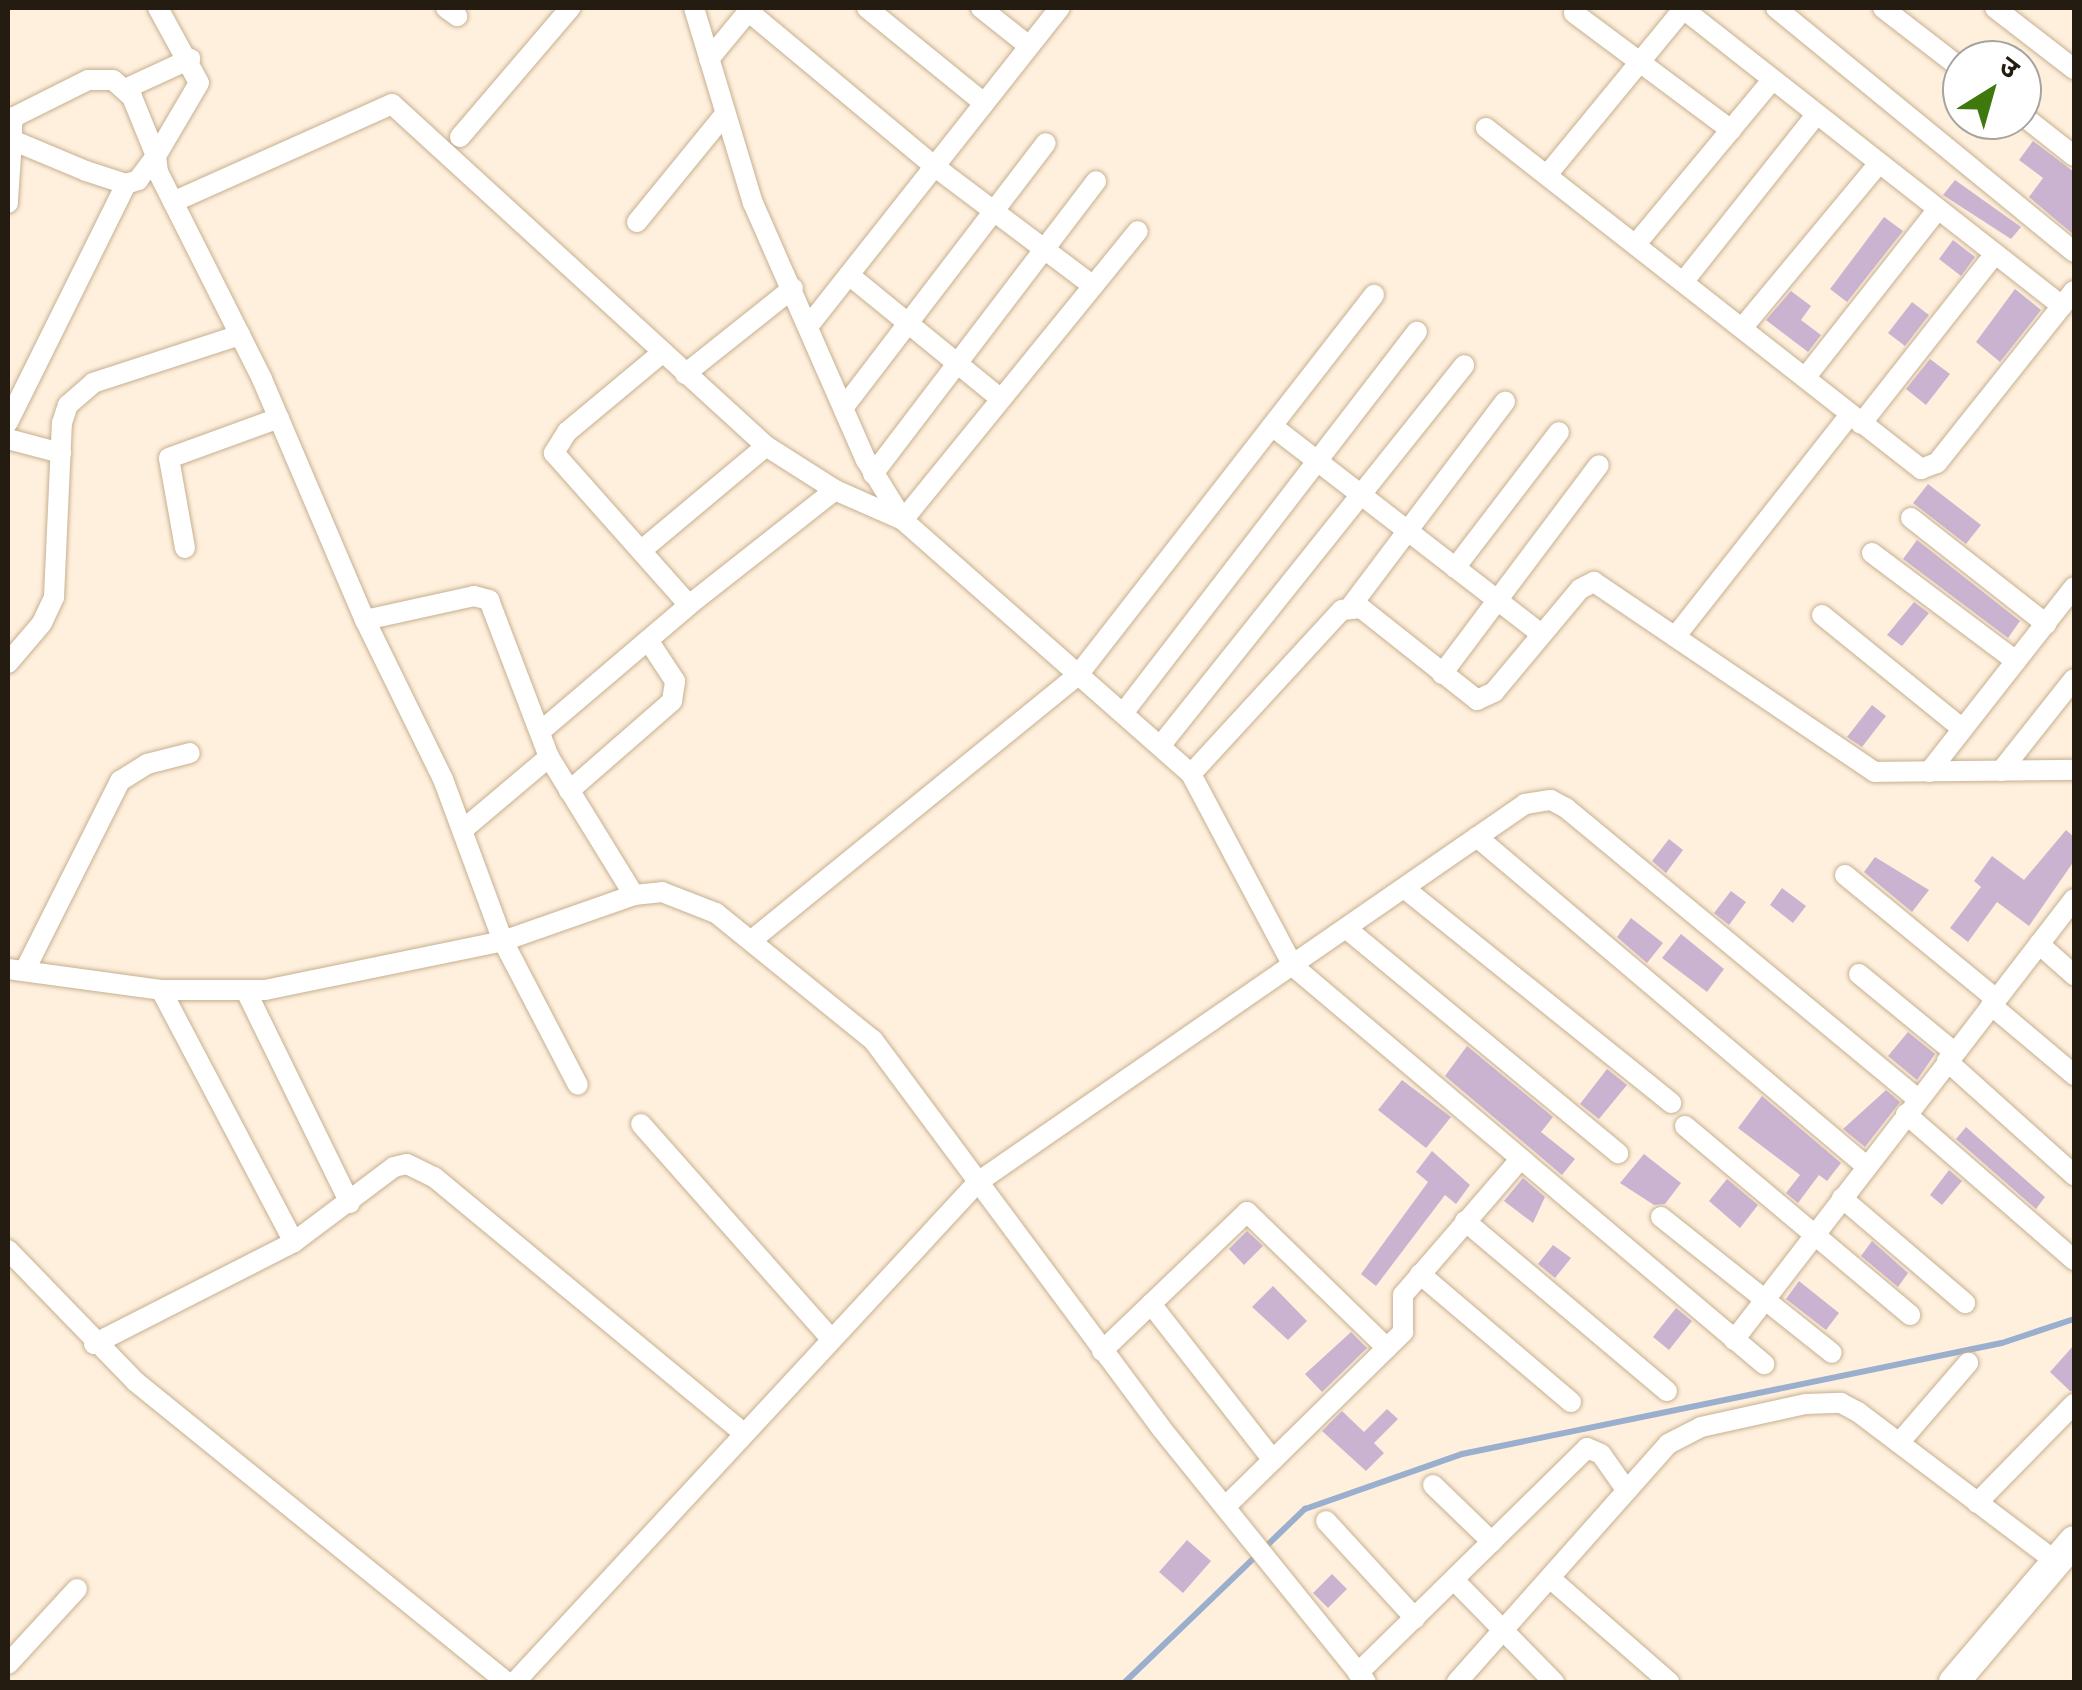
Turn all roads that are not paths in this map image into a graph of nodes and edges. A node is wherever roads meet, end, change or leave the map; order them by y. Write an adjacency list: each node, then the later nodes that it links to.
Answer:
1 (570, 8): 27 (street)
2 (694, 8): 16 (street)
3 (867, 8): 21 (street)
4 (981, 8): 13 (street)
5 (1683, 8): 17 (street); 19 (street)
6 (1776, 8): 45 (street)
7 (1883, 8): 14 (street)
8 (1995, 8): 18 (street)
9 (749, 9): 16 (street); 33 (street)
10 (1056, 9): 13 (street)
11 (166, 11): 15 (street)
12 (1574, 13): 17 (street)
13 (1029, 46): 21 (street)
14 (1942, 54)
15 (190, 58): 20 (street); 30 (street)
16 (710, 59): 22 (street)
17 (1638, 64): 25 (street); 34 (street)
18 (2074, 69)
19 (1773, 79): 23 (street); 25 (street)
20 (125, 90): 28 (street); 30 (street)
21 (984, 103): 33 (street)
22 (725, 114): 41 (street); 50 (street)
23 (1817, 114): 32 (street); 48 (street)
24 (1486, 128): 34 (street)
25 (1731, 130): 43 (street)
26 (2042, 131): 31 (street)
27 (460, 137)
28 (10, 139): 36 (street); 38 (street)
29 (1046, 143): 40 (street)
30 (156, 156): 36 (street); 37 (street)
31 (2074, 156)
32 (1879, 163): 39 (street); 55 (street)
33 (934, 166): 40 (street); 47 (street)
34 (1547, 175): 43 (street)
35 (1096, 181): 44 (street)
36 (126, 184): 68 (street)
37 (173, 202): 57 (street); 58 (street)
38 (8, 204)
39 (1938, 209): 46 (street); 62 (street)
40 (994, 211): 44 (street); 54 (street)
41 (638, 222)
42 (1138, 231): 49 (street)
43 (1636, 244): 48 (street)
44 (1045, 250): 49 (street); 60 (street)
45 (2074, 252)
46 (1995, 254): 52 (street); 67 (street)
47 (848, 274): 53 (street); 54 (street)
48 (1684, 281): 55 (street)
49 (1093, 286): 63 (street)
50 (793, 288): 53 (street); 61 (street)
51 (1374, 295): 69 (street)
52 (2068, 299): 67 (street)
53 (810, 324): 65 (street)
54 (907, 325): 60 (street); 65 (street)
55 (1743, 326): 62 (street)
56 (1417, 332): 74 (street)
57 (240, 334): 66 (street); 73 (street)
58 (663, 352): 61 (street); 83 (street)
59 (1464, 364): 78 (street)
60 (957, 365): 63 (street); 76 (street)
61 (685, 374): 72 (street)
62 (1805, 378): 67 (street)
63 (1001, 399): 80 (street)
64 (1505, 402): 81 (street)
65 (844, 407): 76 (street)
66 (279, 418): 82 (street); 91 (street)
67 (1855, 419): 94 (street)
68 (8, 422)
69 (1272, 426): 74 (street); 99 (street)
70 (1559, 432): 85 (street)
71 (8, 439): 73 (street)
72 (766, 446): 77 (street); 83 (street)
73 (60, 453): 97 (street)
74 (1317, 461): 78 (street); 101 (street)
75 (1600, 466): 87 (street)
76 (873, 474): 80 (street)
77 (835, 490): 80 (street); 88 (street)
78 (1359, 494): 81 (street); 104 (street)
79 (1910, 518): 92 (street)
80 (903, 520): 99 (street)
81 (1408, 531): 85 (street); 89 (street)
82 (185, 548)
83 (643, 548): 88 (street)
84 (1872, 553): 96 (street)
85 (1455, 568): 87 (street)
86 (2074, 587): 92 (street)
87 (1497, 601): 93 (street); 98 (street)
88 (689, 606): 95 (street)
89 (1351, 606): 98 (street); 110 (street)
90 (1822, 615): 102 (street)
91 (364, 620): 103 (street); 112 (street)
92 (2046, 624): 96 (street)
93 (1540, 634): 94 (street); 98 (street)
94 (1675, 637): 109 (street)
95 (648, 640): 103 (street); 111 (street)
96 (2016, 662): 102 (street)
97 (8, 663)
98 (1442, 674)
99 (1078, 675): 101 (street); 119 (street)
100 (2074, 679): 108 (street)
101 (1124, 712): 104 (street)
102 (1963, 728): 109 (street)
103 (541, 732): 106 (street)
104 (1162, 745): 110 (street)
105 (190, 753): 123 (street)
106 (548, 757): 111 (street); 112 (street)
107 (2074, 770): 108 (street)
108 (2001, 771): 109 (street)
109 (1929, 772)
110 (1191, 774): 122 (street)
111 (568, 791): 116 (street)
112 (465, 828): 120 (street)
113 (1477, 837): 115 (street); 133 (street); 138 (street)
114 (1846, 875): 128 (street)
115 (1404, 888): 118 (street); 132 (street)
116 (634, 894): 119 (street); 120 (street)
117 (2074, 899): 121 (street)
118 (1347, 928): 122 (street); 136 (street)
119 (752, 940): 140 (street)
120 (502, 941): 127 (street); 131 (street)
121 (2040, 944): 125 (street); 128 (street)
122 (1293, 966): 137 (street); 140 (street)
123 (16, 969): 126 (street)
124 (1858, 974): 129 (street)
125 (2074, 975)
126 (161, 990): 127 (street); 146 (street)
127 (246, 991): 142 (street)
128 (1994, 1002): 129 (street); 130 (street)
129 (1951, 1057): 133 (street); 139 (street)
130 (2074, 1075)
131 (578, 1085)
132 (1671, 1103)
133 (1912, 1106): 138 (street); 148 (street)
134 (642, 1124): 154 (street)
135 (1686, 1126): 145 (street)
136 (1618, 1153)
137 (1518, 1162): 144 (street); 155 (street)
138 (1866, 1166): 141 (street)
139 (2074, 1175)
140 (978, 1182): 154 (street); 158 (street)
141 (1842, 1198): 145 (street); 151 (street)
142 (350, 1203): 146 (street); 165 (street)
143 (1661, 1217): 150 (street)
144 (1465, 1221): 149 (street); 162 (street)
145 (1814, 1235): 150 (street); 153 (street)
146 (294, 1242): 156 (street)
147 (8, 1250): 156 (street)
148 (2074, 1260)
149 (1420, 1274): 157 (street); 163 (street)
150 (1764, 1299): 155 (street); 159 (street)
151 (1966, 1303)
152 (1151, 1304): 157 (street); 158 (street); 167 (street)
153 (1910, 1315)
154 (830, 1338): 165 (street)
155 (1734, 1340): 161 (street)
156 (94, 1344): 182 (street)
157 (1387, 1348): 167 (street)
158 (1102, 1351): 171 (street)
159 (1832, 1353)
160 (1968, 1363): 166 (street)
161 (1764, 1364)
162 (1667, 1390)
163 (1571, 1402)
164 (2074, 1404): 170 (street)
165 (743, 1433): 183 (street)
166 (1899, 1443): 169 (street); 170 (street)
167 (1273, 1460): 171 (street)
168 (1434, 1485): 173 (street)
169 (1627, 1492): 173 (street); 175 (street)
170 (1977, 1502): 174 (street)
171 (1226, 1507): 181 (street)
172 (1326, 1521): 178 (street)
173 (1492, 1542): 176 (street)
174 (2065, 1551): 187 (street)
175 (1551, 1579): 179 (street); 186 (street)
176 (1454, 1580): 178 (street); 179 (street)
177 (77, 1589): 180 (street)
178 (1415, 1618): 181 (street)
179 (1500, 1634): 184 (street); 185 (street)
180 (8, 1664)
181 (1362, 1678)
182 (507, 1682)
183 (514, 1682)
184 (1457, 1682)
185 (1554, 1682)
186 (1669, 1682)
187 (1954, 1682)

